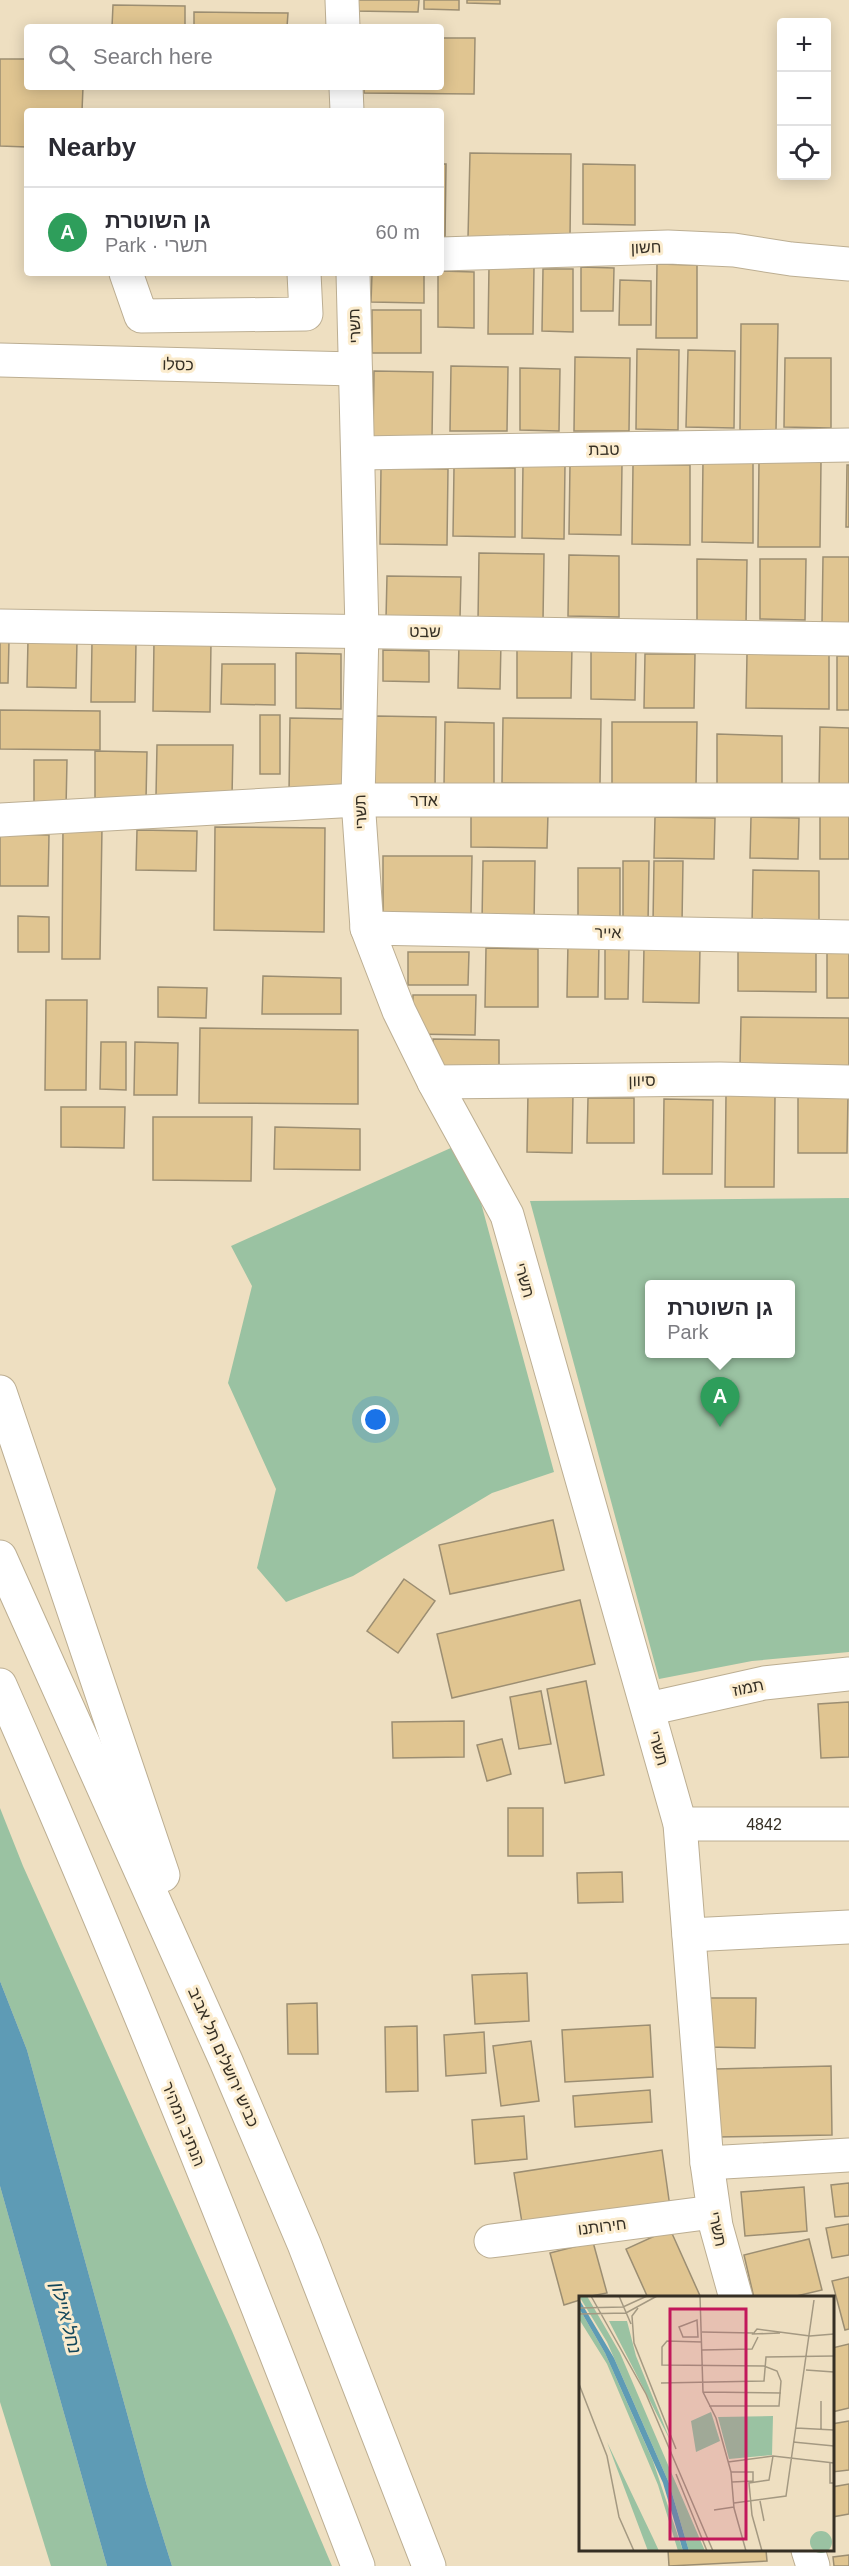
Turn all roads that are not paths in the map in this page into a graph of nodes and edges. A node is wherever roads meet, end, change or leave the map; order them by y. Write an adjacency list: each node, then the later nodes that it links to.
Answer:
1 (342, 0): 2 (main road)
2 (343, 24)
3 (346, 90): 4 (main road)
4 (347, 108)
5 (444, 254): 6 (main road, חשון)
6 (849, 264)
7 (127, 276): 10 (main road)
8 (304, 276): 10 (main road)
9 (353, 276): 13 (main road, תשרי)
10 (141, 316): 12 (main road)
11 (0, 360): 12 (main road, כסלו)
12 (133, 363): 13 (main road, כסלו)
13 (356, 369): 15 (main road, תשרי)
14 (849, 445): 15 (main road, טבת)
15 (359, 453): 17 (main road, תשרי)
16 (0, 626): 17 (main road, שבט)
17 (362, 630): 18 (main road, שבט); 19 (main road, תשרי)
18 (849, 639)
19 (358, 800): 20 (main road, אדר); 21 (main road, אדר); 22 (main road, תשרי)
20 (849, 800)
21 (0, 820)
22 (367, 928): 23 (main road, אייר); 24 (main road, תשרי)
23 (849, 937)
24 (434, 1082): 25 (main road, סיוון); 30 (main road, תשרי)
25 (849, 1082)
26 (0, 1392): 35 (main road)
27 (0, 1557): 35 (main road, כביש ירושלים תל אביב)
28 (849, 1674): 30 (main road, תמוז)
29 (0, 1685): 42 (main road, הנתיב המהיר)
30 (648, 1709): 31 (main road, תשרי)
31 (680, 1824): 32 (main road, 4842); 34 (main road, תשרי)
32 (849, 1824)
33 (849, 1927): 34 (main road)
34 (689, 1935): 37 (main road, תשרי)
35 (226, 2061): 43 (main road, כביש ירושלים תל אביב)
36 (849, 2156): 37 (main road)
37 (707, 2163): 38 (main road, תשרי)
38 (713, 2212): 39 (main road, חירותנו); 40 (main road, תשרי)
39 (491, 2241)
40 (735, 2296)
41 (808, 2551): 44 (main road)
42 (358, 2566)
43 (429, 2566)
44 (813, 2566)

